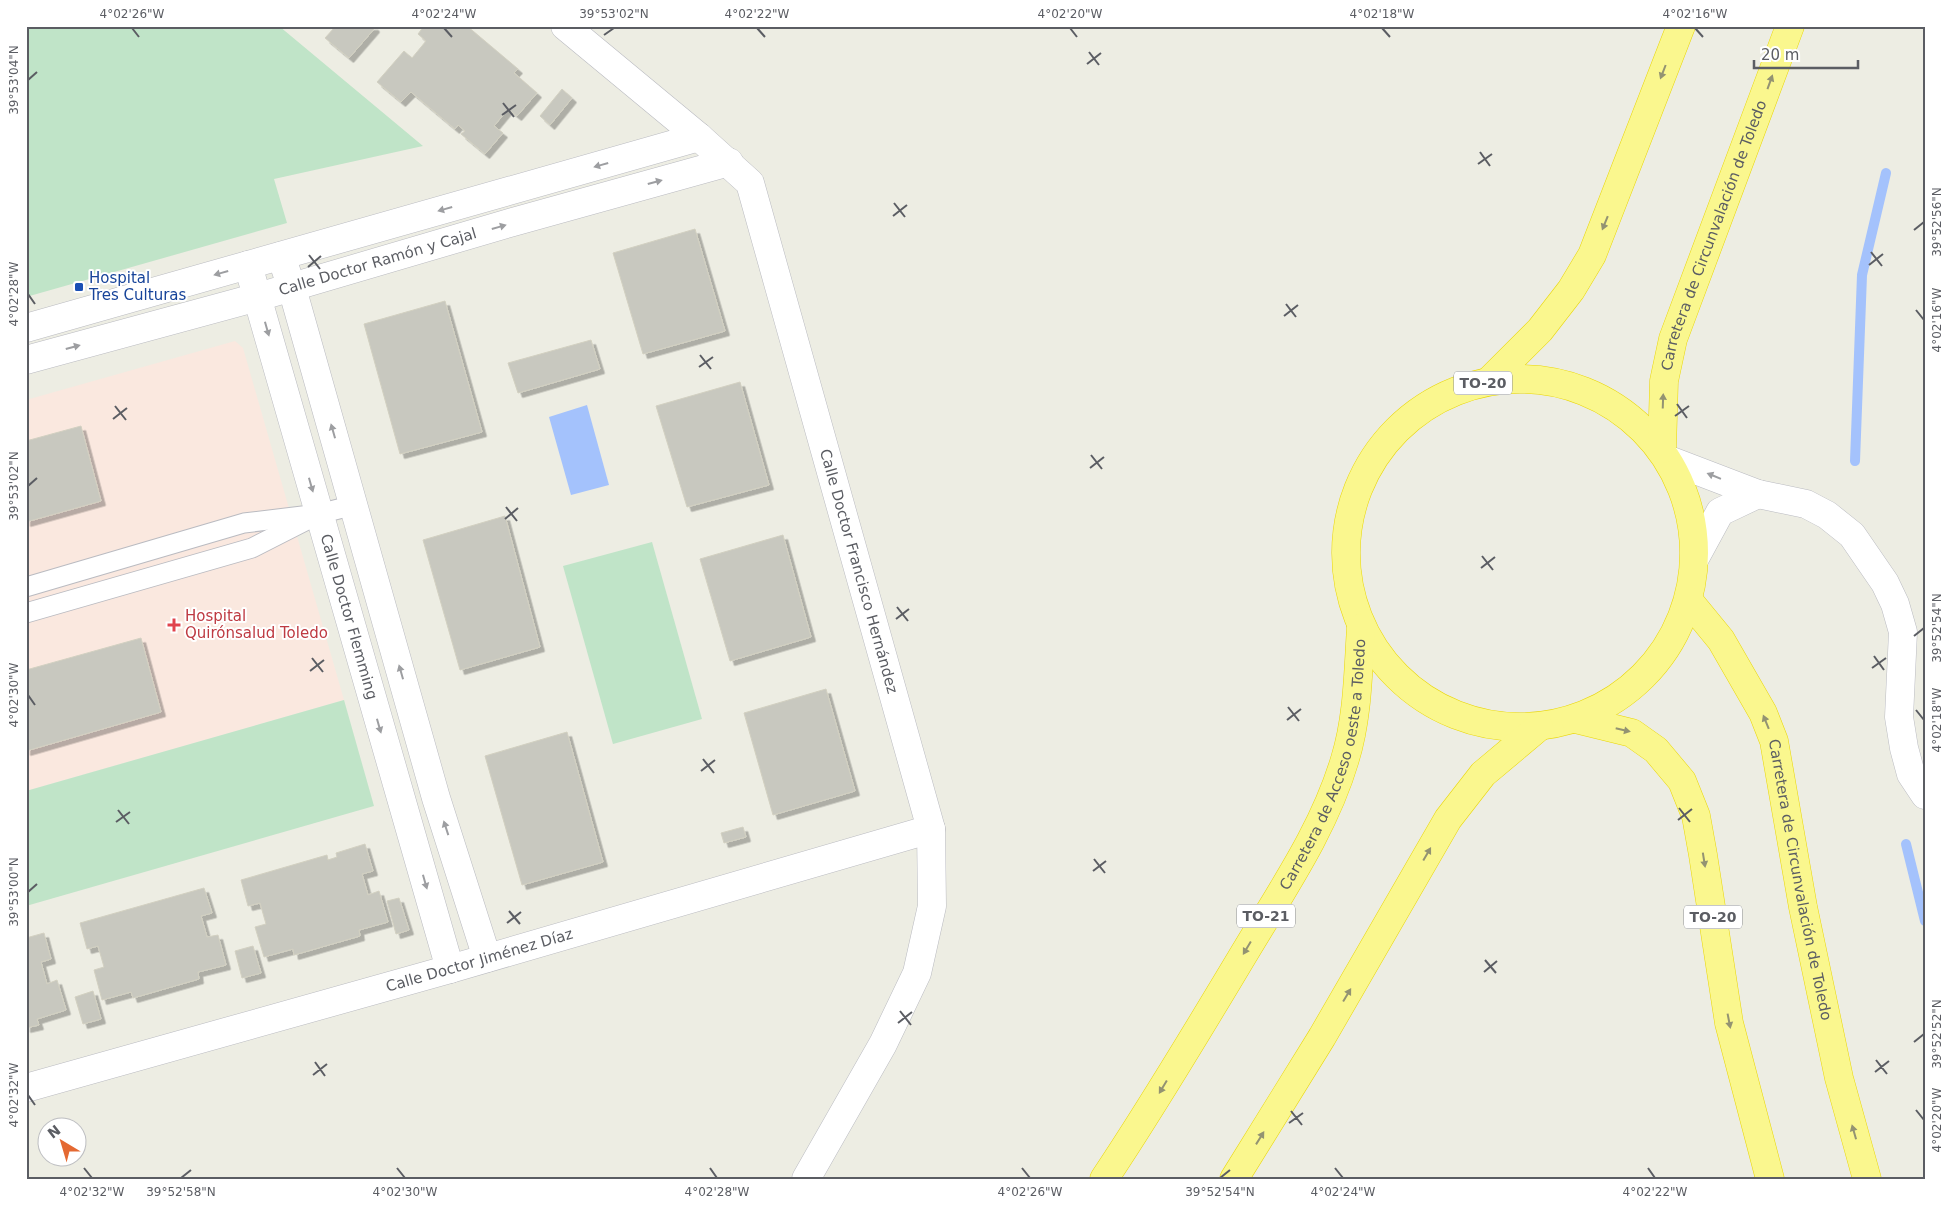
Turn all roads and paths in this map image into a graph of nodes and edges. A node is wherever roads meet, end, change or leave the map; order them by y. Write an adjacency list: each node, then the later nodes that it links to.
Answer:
1 (565, 26): 4 (street, Calle Doctor Francisco Hernández)
2 (1681, 26): 12 (highway, Carretera de Circunvalación de Toledo / TO-20, one-way to 12)
3 (1790, 26): 13 (highway, Carretera de Circunvalación de Toledo / TO-20, one-way to 3)
4 (699, 137): 5 (street, Calle Doctor Francisco Hernández); 6 (street, one-way to 6)
5 (729, 162): 8 (street, Calle Doctor Ramón y Cajal, one-way to 5); 25 (street, Calle Doctor Francisco Hernández)
6 (281, 256): 7 (street); 8 (street)
7 (248, 265): 9 (street, Calle Doctor Flemming); 10 (street, one-way to 10)
8 (292, 288): 9 (street, Calle Doctor Ramón y Cajal); 15 (street, one-way to 8)
9 (258, 297): 11 (street, Calle Doctor Ramón y Cajal, one-way to 9); 16 (street, Calle Doctor Flemming, one-way to 16)
10 (26, 328)
11 (26, 360)
12 (1490, 380): 13 (highway, Carretera de Circunvalación de Toledo / TO-20); 21 (highway, Carretera de Circunvalación de Toledo / TO-20)
13 (1666, 455): 14 (street, one-way to 13); 17 (highway, Carretera de Circunvalación de Toledo / TO-20)
14 (1758, 494): 17 (street); 24 (street)
15 (354, 505): 16 (lane); 26 (street, one-way to 15)
16 (318, 514): 18 (lane); 20 (lane); 27 (street, Calle Doctor Flemming, one-way to 27)
17 (1696, 558): 19 (highway, Carretera de Circunvalación de Toledo / TO-20)
18 (26, 586)
19 (1689, 601): 22 (highway, Carretera de Circunvalación de Toledo / TO-20); 33 (highway, Carretera de Circunvalación de Toledo, one-way to 19)
20 (26, 613)
21 (1361, 628): 23 (highway, Carretera de Circunvalación de Toledo / TO-20); 30 (highway, Carretera de Acceso oeste a Toledo / TO-21, one-way to 30)
22 (1575, 720): 23 (highway, Carretera de Circunvalación de Toledo / TO-20); 32 (highway, Carretera de Circunvalación de Toledo / TO-20, one-way to 32)
23 (1539, 727): 31 (highway, one-way to 23)
24 (1925, 795)
25 (931, 829): 26 (street, Calle Doctor Jiménez Díaz); 29 (street, Calle Doctor Francisco Hernández)
26 (487, 958): 27 (street, Calle Doctor Jiménez Díaz)
27 (450, 969): 28 (street, Calle Doctor Jiménez Díaz)
28 (26, 1088)
29 (806, 1179)
30 (1104, 1179)
31 (1234, 1179)
32 (1770, 1179)
33 (1867, 1179)

